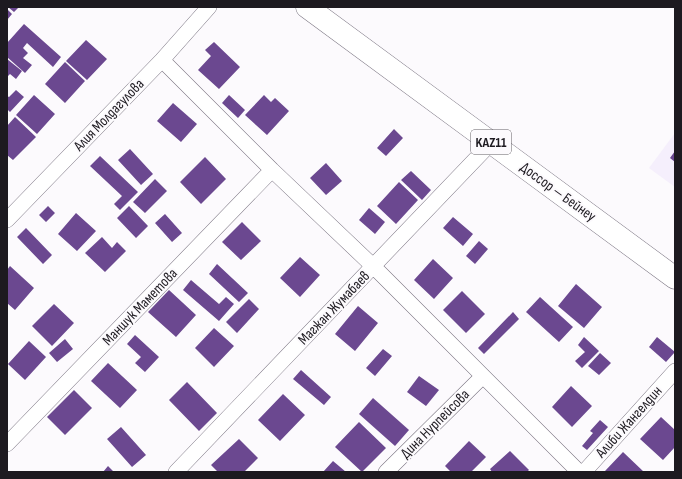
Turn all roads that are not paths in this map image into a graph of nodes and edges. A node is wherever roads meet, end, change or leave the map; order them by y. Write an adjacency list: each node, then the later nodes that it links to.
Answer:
1 (209, 7): 3 (street, Алия Молдагулова)
2 (307, 7): 4 (highway, Доссор — Бейнеу / KAZ11)
3 (162, 60): 5 (street); 6 (street, Алия Молдагулова)
4 (492, 143): 7 (street, Магжан Жумабаев); 8 (highway, Доссор — Бейнеу / KAZ11)
5 (272, 170): 7 (street); 11 (street, Маншук Маметова)
6 (7, 220)
7 (374, 267): 10 (street); 12 (street, Магжан Жумабаев)
8 (675, 278)
9 (675, 371): 15 (street, Алиби Жангелдин)
10 (483, 376): 13 (street, Дина Нурпейсова); 14 (street)
11 (7, 444)
12 (176, 472)
13 (386, 472)
14 (579, 472)
15 (584, 472)

